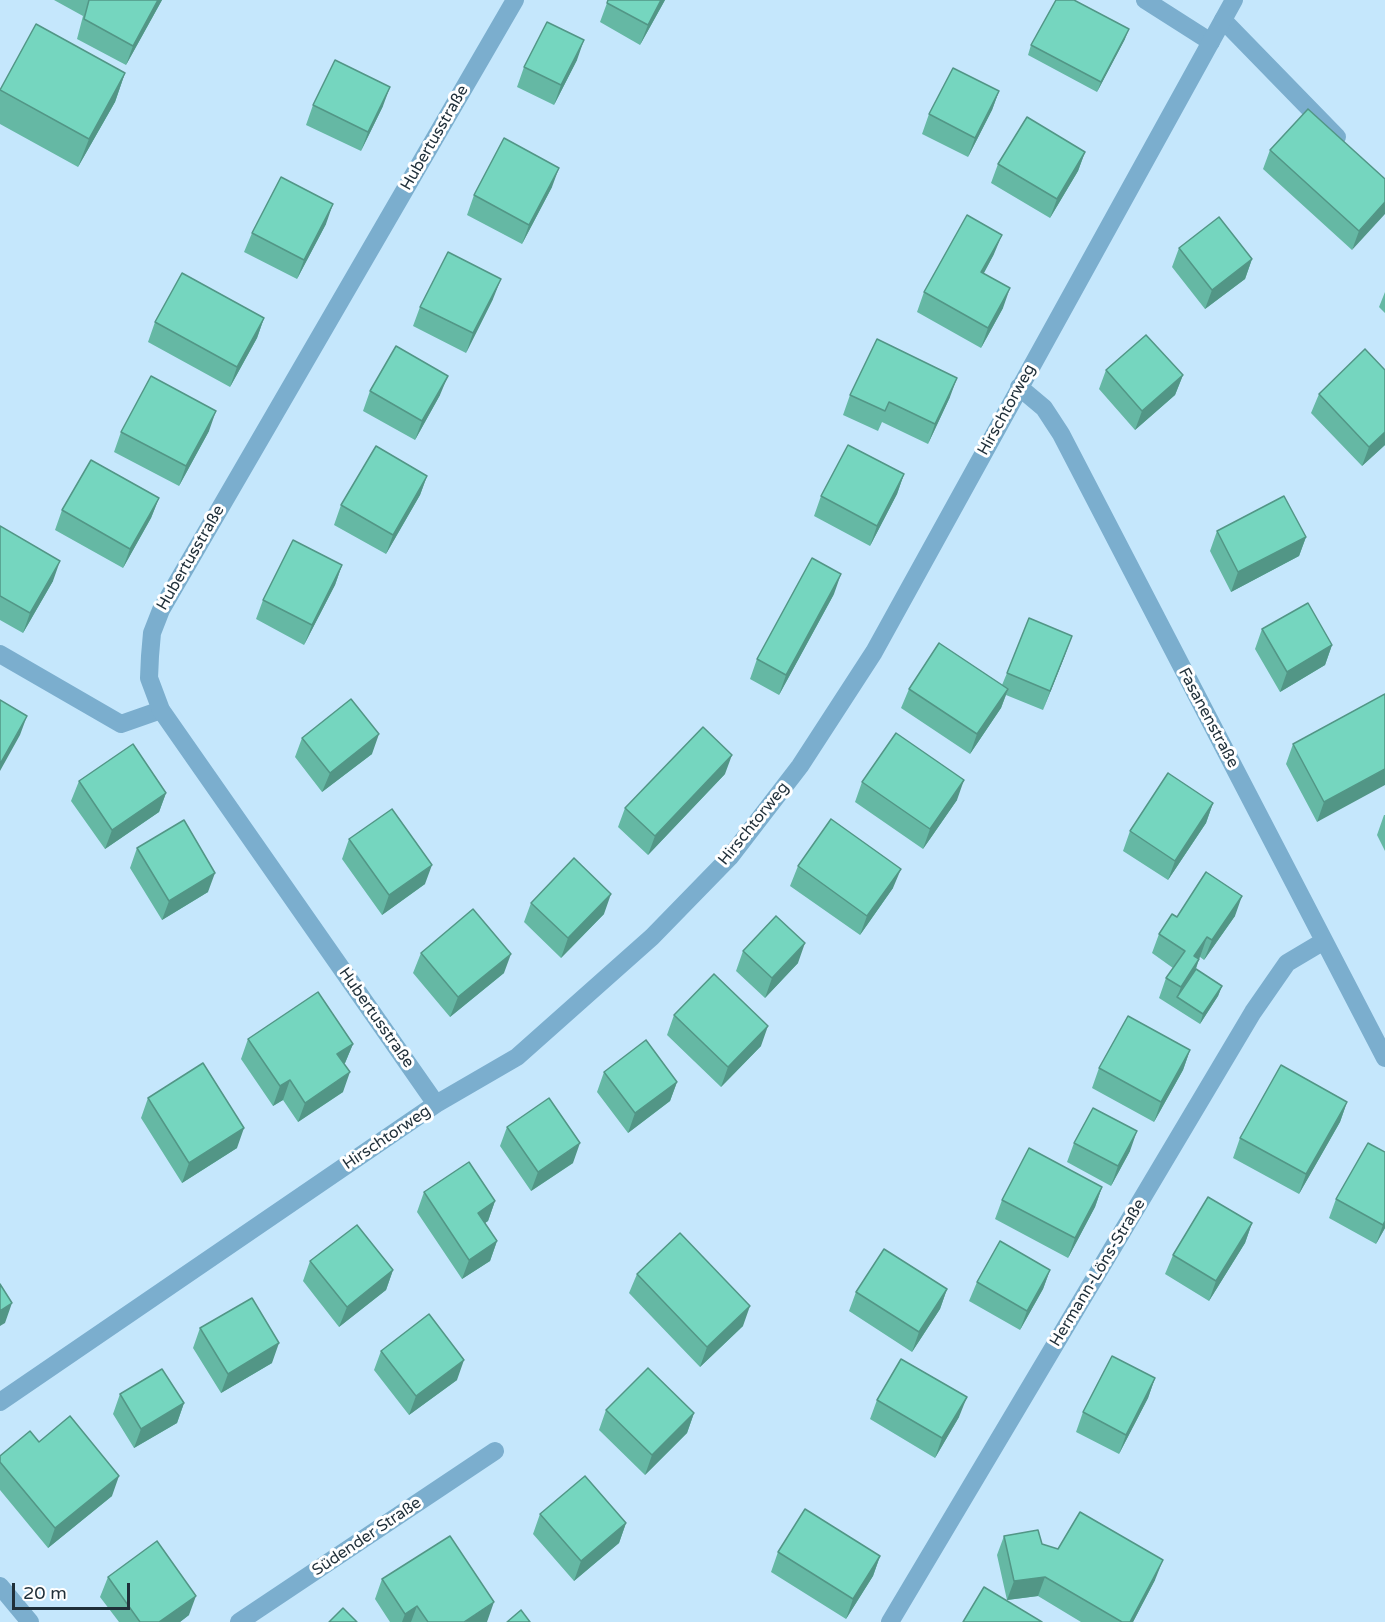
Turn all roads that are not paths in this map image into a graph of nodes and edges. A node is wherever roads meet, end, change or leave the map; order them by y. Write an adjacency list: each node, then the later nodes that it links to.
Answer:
1 (515, 0): 9 (street, Hubertusstraße)
2 (1145, 0): 5 (street)
3 (1234, 0): 4 (street, Hirschtorweg)
4 (1223, 20): 5 (street, Hirschtorweg); 6 (street)
5 (1211, 42): 7 (street, Hirschtorweg)
6 (1351, 152)
7 (1019, 387): 10 (street, Fasanenstraße); 12 (street, Hirschtorweg)
8 (0, 654): 9 (street)
9 (160, 710): 12 (street, Hubertusstraße)
10 (1324, 941): 11 (street, Fasanenstraße); 18 (street, Hermann-Löns-Straße)
11 (1385, 1058)
12 (436, 1104): 13 (street, Hirschtorweg)
13 (0, 1402)
14 (495, 1451): 17 (street, Südender Straße)
15 (0, 1586): 16 (street)
16 (30, 1622)
17 (239, 1622)
18 (890, 1622)

